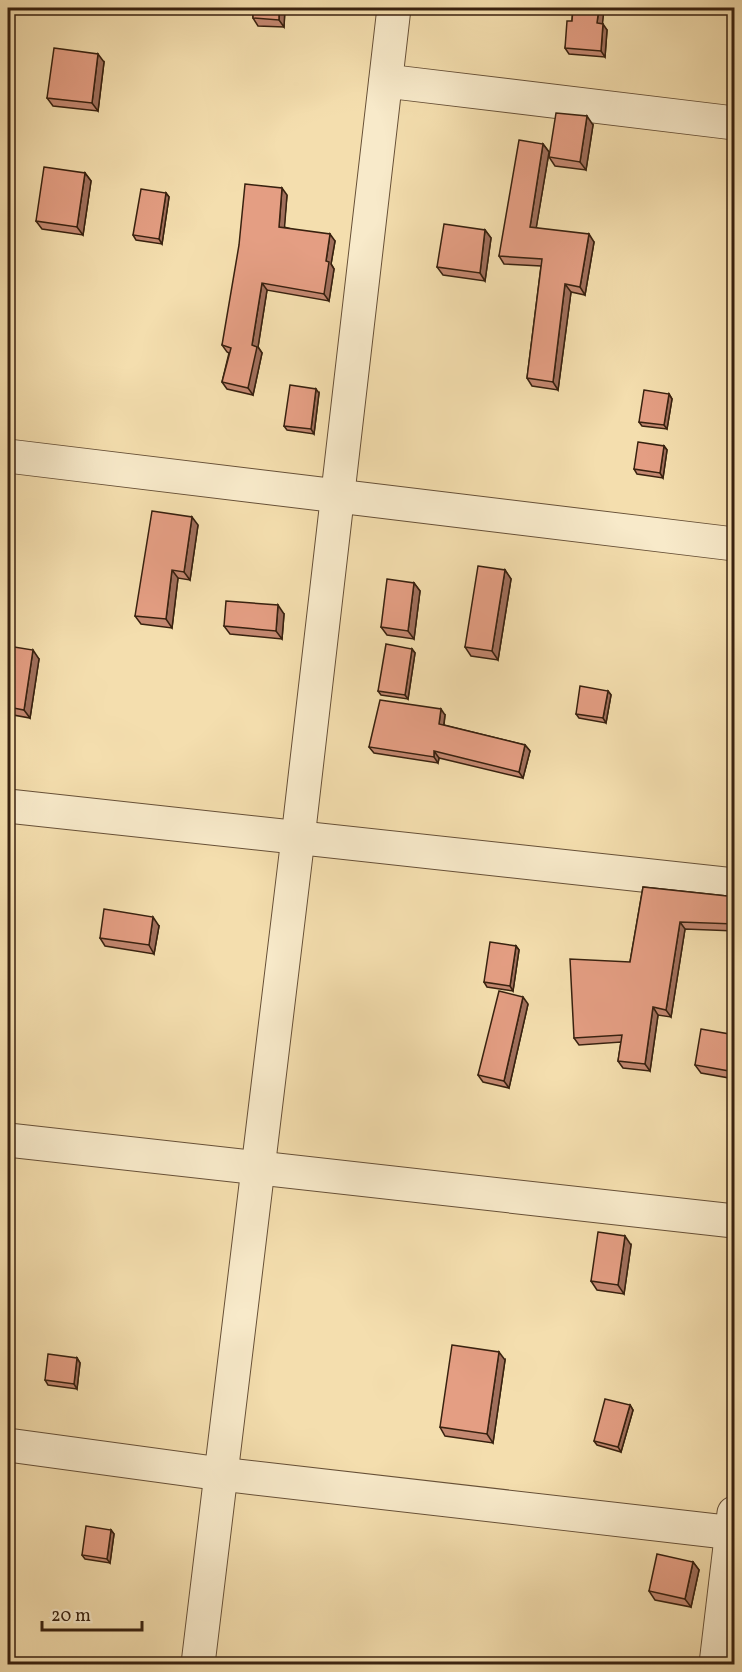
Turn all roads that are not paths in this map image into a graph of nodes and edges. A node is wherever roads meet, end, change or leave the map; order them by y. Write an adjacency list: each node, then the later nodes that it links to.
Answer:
1 (394, 8): 2 (street)
2 (386, 81): 3 (street); 5 (street)
3 (735, 123)
4 (8, 456): 5 (street)
5 (338, 496): 6 (street); 8 (street)
6 (735, 544)
7 (8, 806): 8 (street)
8 (298, 838): 9 (street); 11 (street)
9 (735, 885)
10 (8, 1140): 11 (street)
11 (259, 1168): 12 (street); 14 (street)
12 (735, 1221)
13 (8, 1445): 14 (street)
14 (221, 1474): 15 (street); 16 (street)
15 (734, 1526): 17 (street)
16 (198, 1665)
17 (716, 1665)

